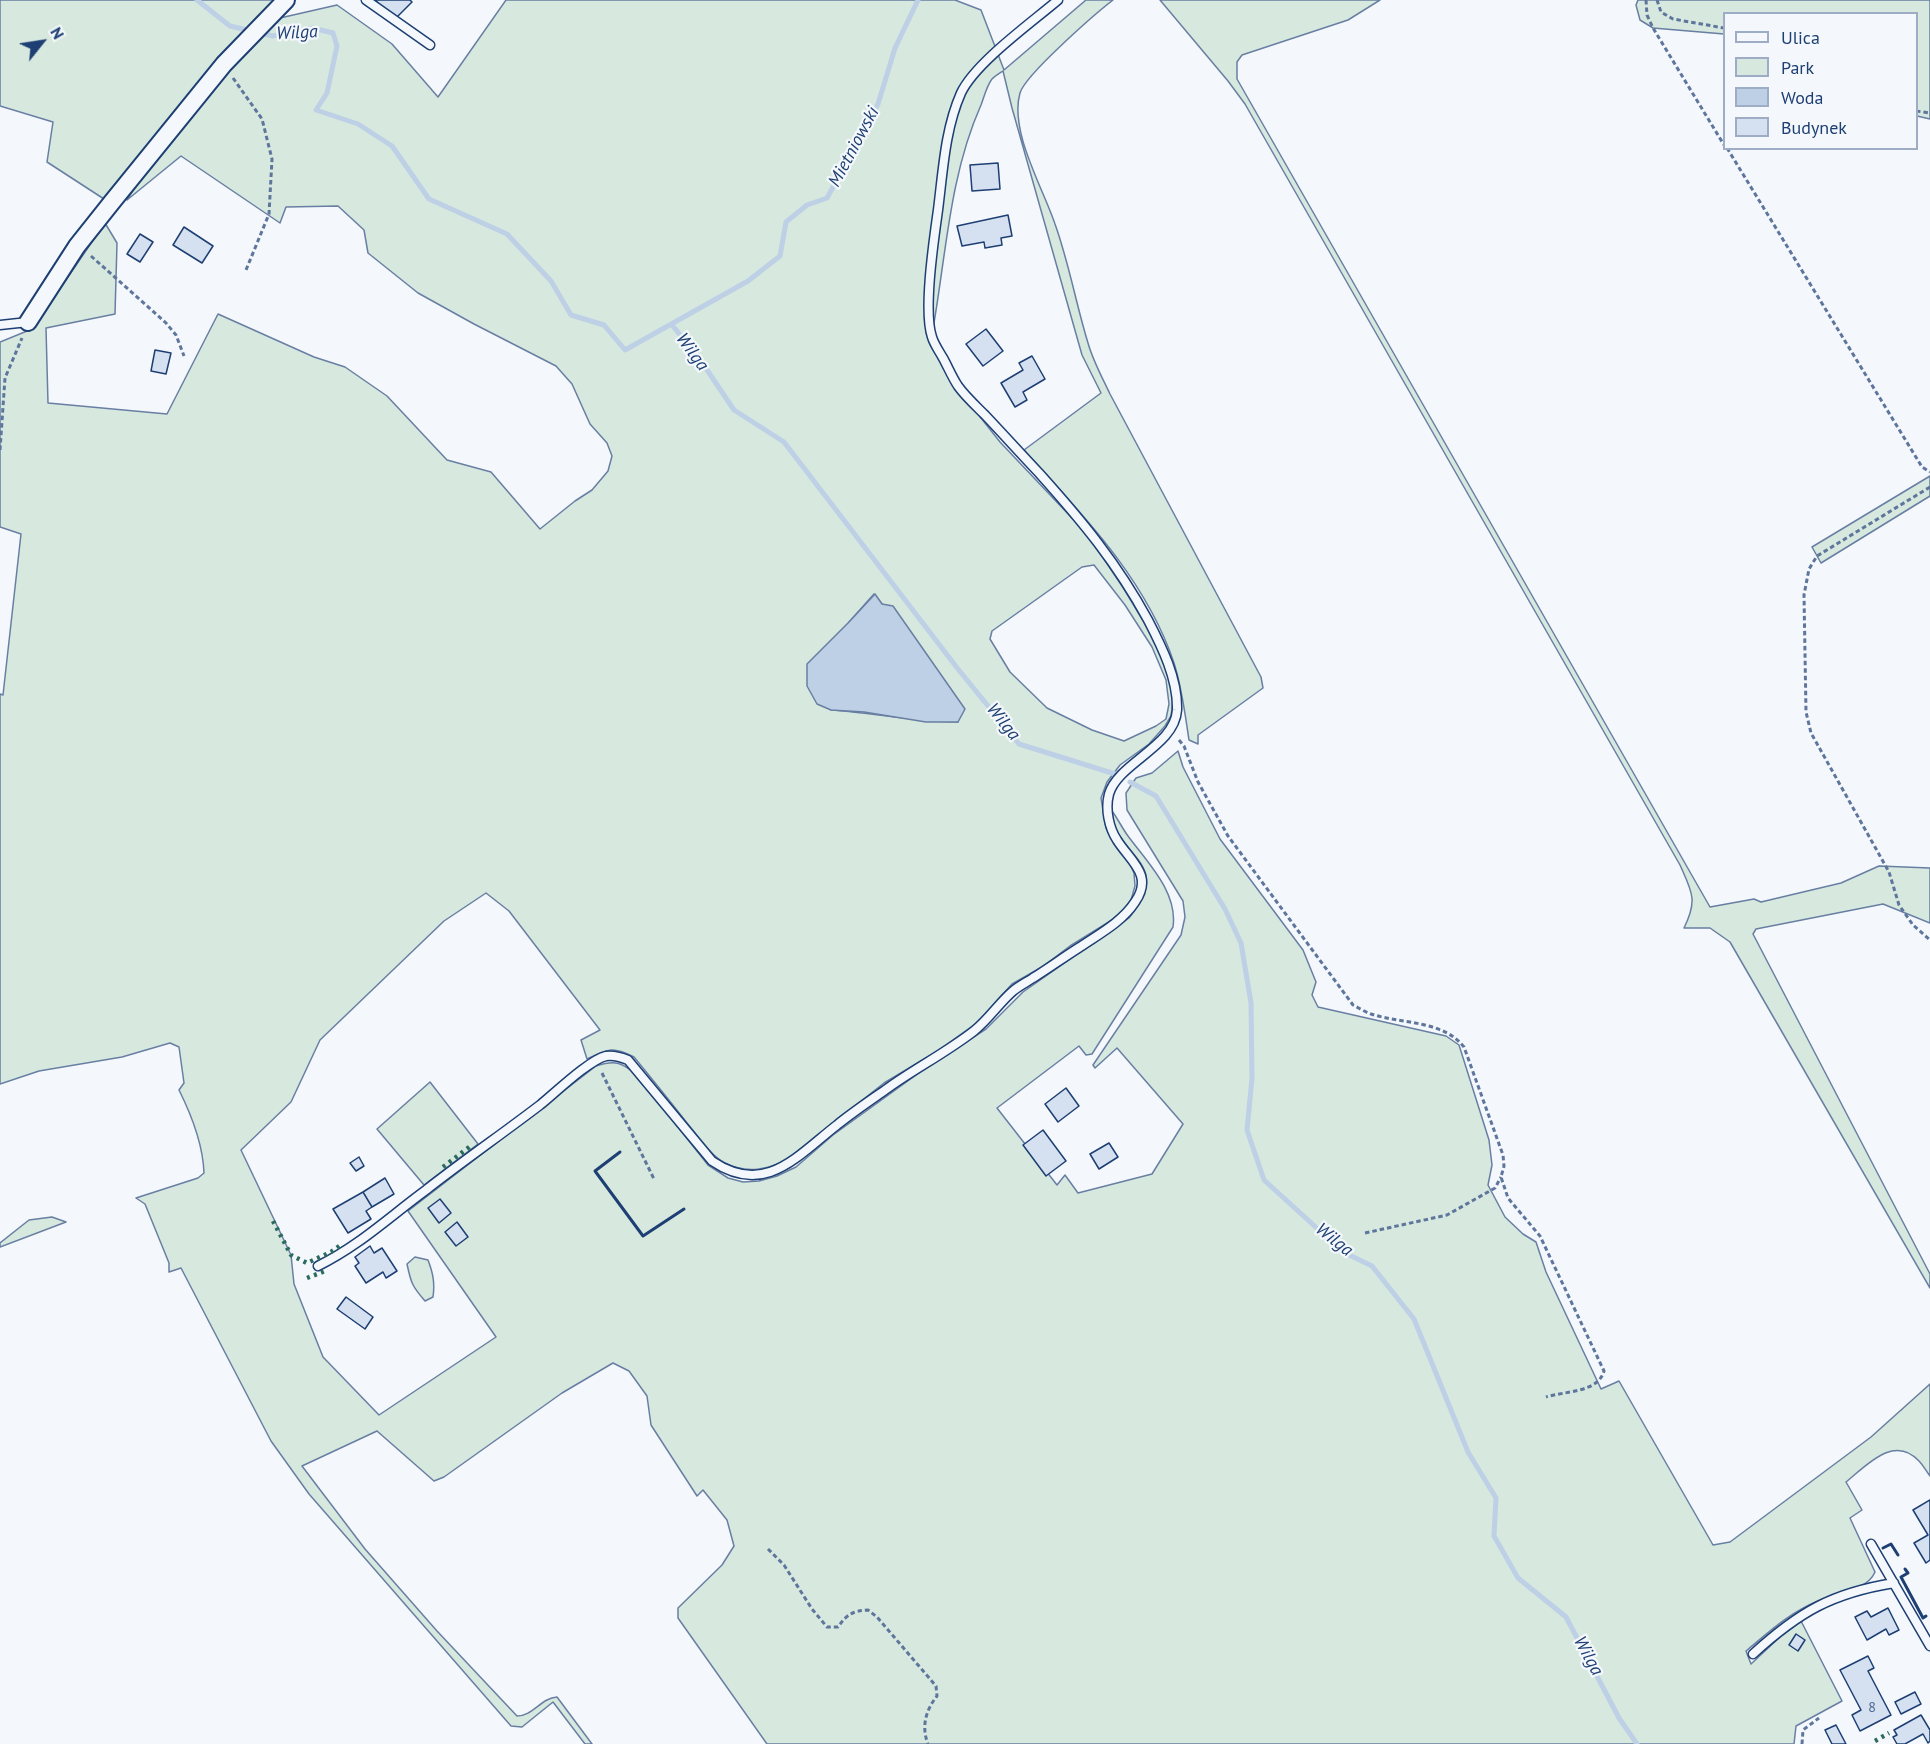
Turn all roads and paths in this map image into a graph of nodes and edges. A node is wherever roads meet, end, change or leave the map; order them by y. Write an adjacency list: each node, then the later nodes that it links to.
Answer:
1 (286, 0): 8 (street)
2 (366, 0): 7 (lane)
3 (1058, 0): 19 (lane)
4 (1646, 0): 9 (path)
5 (1657, 0): 6 (path)
6 (1723, 28)
7 (429, 45)
8 (224, 64): 11 (street); 12 (path)
9 (1723, 142)
10 (1728, 150): 17 (path)
11 (79, 244): 13 (street); 15 (path)
12 (246, 270)
13 (28, 322): 14 (lane); 16 (path)
14 (0, 325)
15 (184, 356)
16 (0, 450)
17 (1930, 472)
18 (1930, 487): 20 (path)
19 (1171, 729): 21 (lane); 22 (path)
20 (1930, 939)
21 (600, 1059): 23 (path); 25 (lane)
22 (1501, 1178): 24 (path); 26 (path)
23 (654, 1179)
24 (1365, 1233)
25 (318, 1266)
26 (1546, 1397)
27 (1871, 1544): 29 (lane)
28 (768, 1549): 33 (path)
29 (1894, 1583): 30 (lane); 31 (lane)
30 (1930, 1646)
31 (1753, 1654)
32 (1819, 1718): 34 (path)
33 (928, 1744)
34 (1802, 1744)

